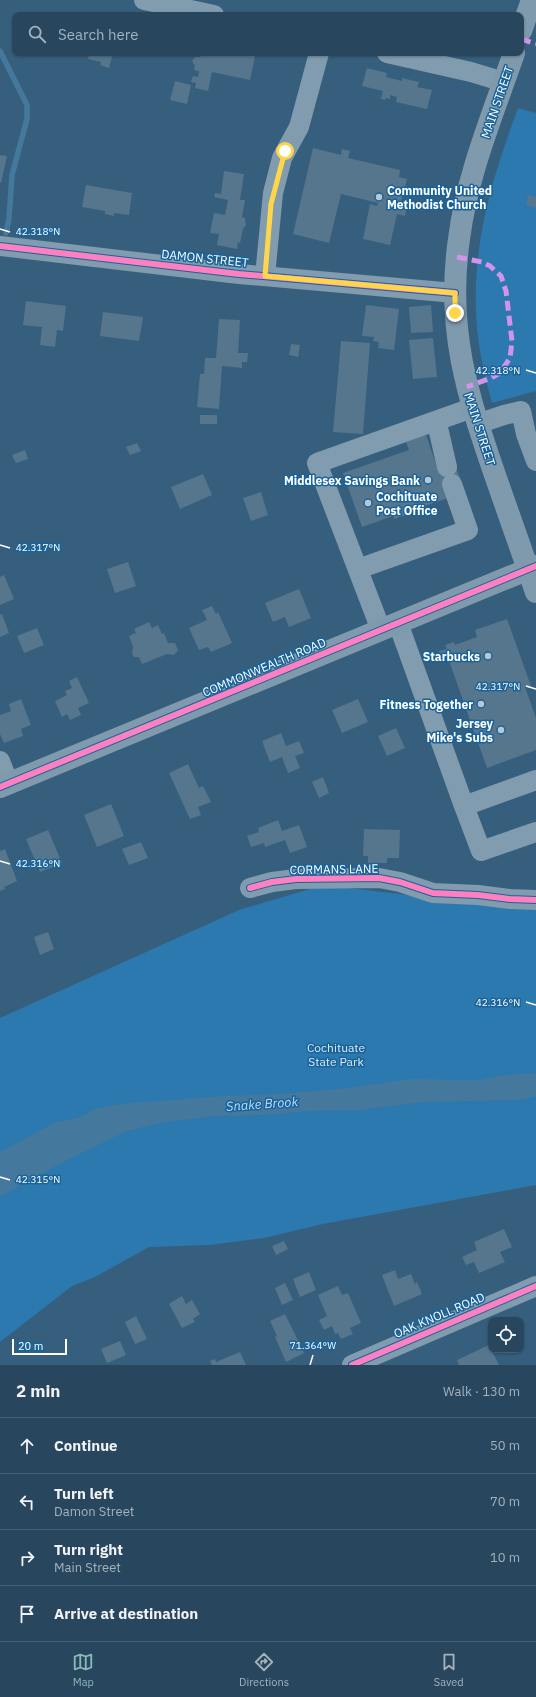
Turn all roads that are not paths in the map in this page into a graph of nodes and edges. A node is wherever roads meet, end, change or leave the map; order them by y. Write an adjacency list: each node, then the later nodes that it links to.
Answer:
1 (144, 0): 3 (street)
2 (532, 0): 4 (main road)
3 (200, 12)
4 (524, 23)
5 (319, 56): 10 (street)
6 (400, 56): 8 (street)
7 (513, 56): 8 (main road, MAIN STREET)
8 (504, 82): 11 (main road, MAIN STREET)
9 (0, 246): 10 (street, DAMON STREET)
10 (265, 276): 11 (street, DAMON STREET)
11 (455, 293): 13 (main road, MAIN STREET)
12 (528, 411): 13 (street); 15 (street)
13 (475, 416): 14 (street); 16 (main road, MAIN STREET)
14 (435, 421): 17 (street); 17 (street)
15 (536, 461)
16 (532, 568): 18 (main road, MAIN STREET); 19 (main road, COMMONWEALTH ROAD)
17 (358, 569): 19 (street)
18 (536, 592)
19 (390, 626): 22 (main road, COMMONWEALTH ROAD); 23 (street)
20 (0, 761): 22 (street)
21 (536, 780): 23 (street)
22 (4, 786)
23 (464, 806): 24 (street)
24 (536, 832)
25 (250, 888): 26 (street, CORMANS LANE)
26 (536, 900)
27 (536, 1286): 28 (street, OAK KNOLL ROAD)
28 (352, 1365)

